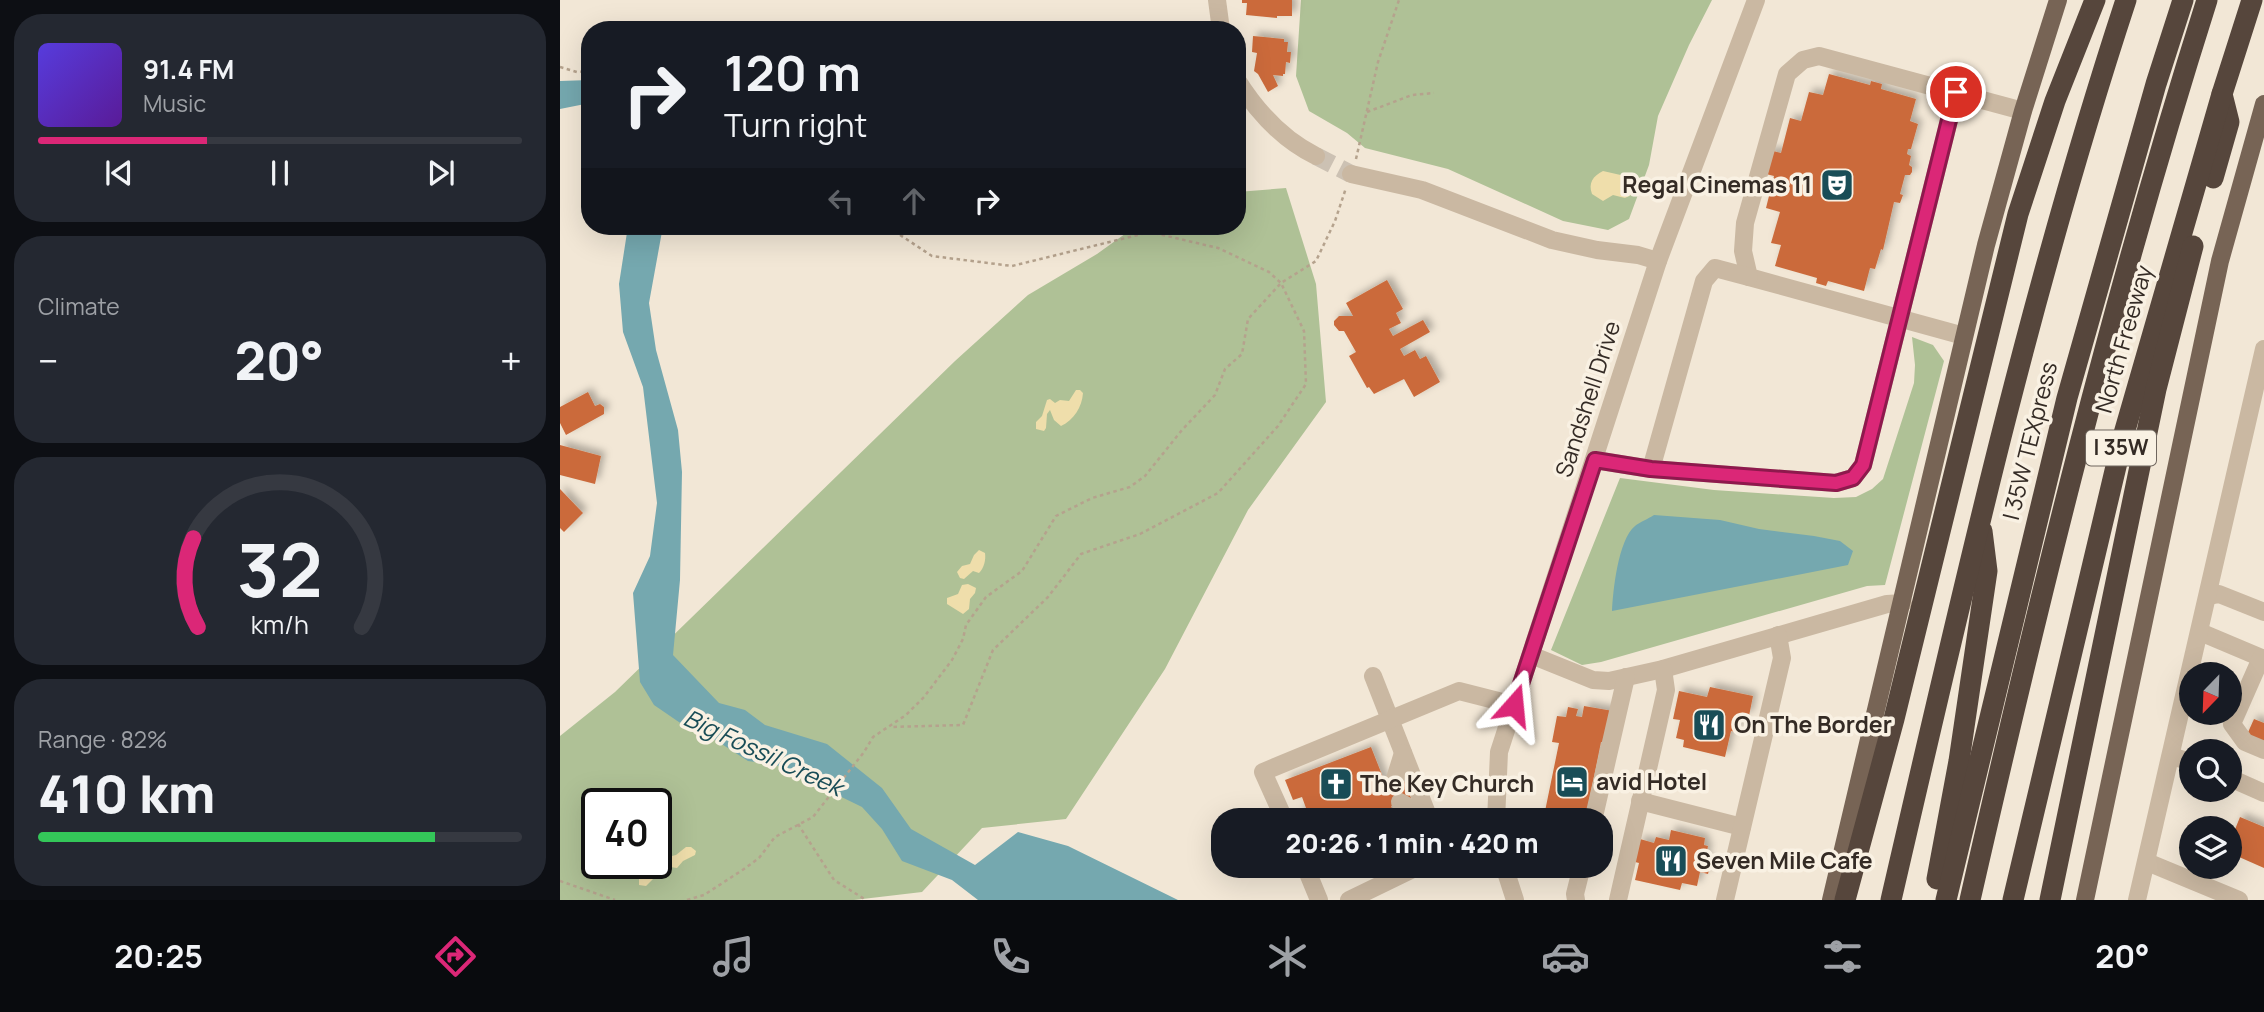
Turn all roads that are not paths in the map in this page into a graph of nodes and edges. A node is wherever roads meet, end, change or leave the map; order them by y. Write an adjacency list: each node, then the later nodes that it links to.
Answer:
1 (1217, 0): 9 (street)
2 (1756, 0): 17 (street, Sandshell Drive)
3 (2058, 0): 14 (main road)
4 (2095, 0): 64 (highway)
5 (2126, 0): 24 (highway)
6 (2183, 0): 67 (highway, I 35W TEXpress)
7 (2207, 0): 68 (highway)
8 (2252, 0): 12 (highway, North Freeway / I 35W)
9 (1220, 21)
10 (1246, 92): 15 (street)
11 (1956, 92): 14 (street); 18 (street); 19 (street)
12 (2222, 94): 69 (highway, North Freeway / I 35W); 70 (highway)
13 (2264, 104): 71 (main road)
14 (2024, 111): 20 (main road)
15 (1316, 156)
16 (1351, 174): 17 (street)
17 (1658, 261): 22 (street, Sandshell Drive)
18 (1749, 277): 19 (street); 23 (street)
19 (1899, 319): 20 (street); 23 (street)
20 (1964, 336): 26 (main road)
21 (2264, 349): 25 (street)
22 (1595, 460): 23 (street); 30 (street, Sandshell Drive)
23 (1651, 469)
24 (1980, 515): 65 (highway); 66 (highway)
25 (2209, 596): 27 (street); 28 (street)
26 (1903, 603): 29 (street); 63 (main road)
27 (2264, 612)
28 (2200, 632): 31 (street); 39 (street)
29 (1777, 635): 32 (street); 51 (street)
30 (1531, 655): 34 (street); 35 (street, Sandshell Drive)
31 (2263, 659): 37 (street)
32 (1663, 669): 34 (street); 44 (street)
33 (1373, 677): 36 (street)
34 (1626, 677): 50 (street)
35 (1514, 705): 36 (street); 49 (street, Sandshell Drive)
36 (1390, 720): 38 (street); 46 (street)
37 (2264, 750)
38 (1404, 753): 41 (street); 48 (street)
39 (2171, 756): 40 (street); 52 (street)
40 (2179, 758)
41 (1394, 782)
42 (2242, 783): 43 (street)
43 (2264, 793)
44 (1640, 801): 51 (street); 61 (street)
45 (1400, 803): 47 (street)
46 (1279, 808)
47 (1409, 808)
48 (1425, 808)
49 (1497, 808)
50 (1596, 808)
51 (1742, 827): 62 (street)
52 (2147, 862): 72 (street); 73 (street)
53 (1309, 878): 57 (street)
54 (1394, 878): 58 (street)
55 (1508, 878): 59 (street)
56 (1579, 878): 60 (street)
57 (1319, 900)
58 (1349, 900)
59 (1515, 900)
60 (1576, 900)
61 (1618, 900)
62 (1725, 900)
63 (1831, 900)
64 (1845, 900)
65 (1891, 900)
66 (1934, 900)
67 (1946, 900)
68 (1970, 900)
69 (2013, 900)
70 (2050, 900)
71 (2085, 900)
72 (2137, 900)
73 (2239, 900)

